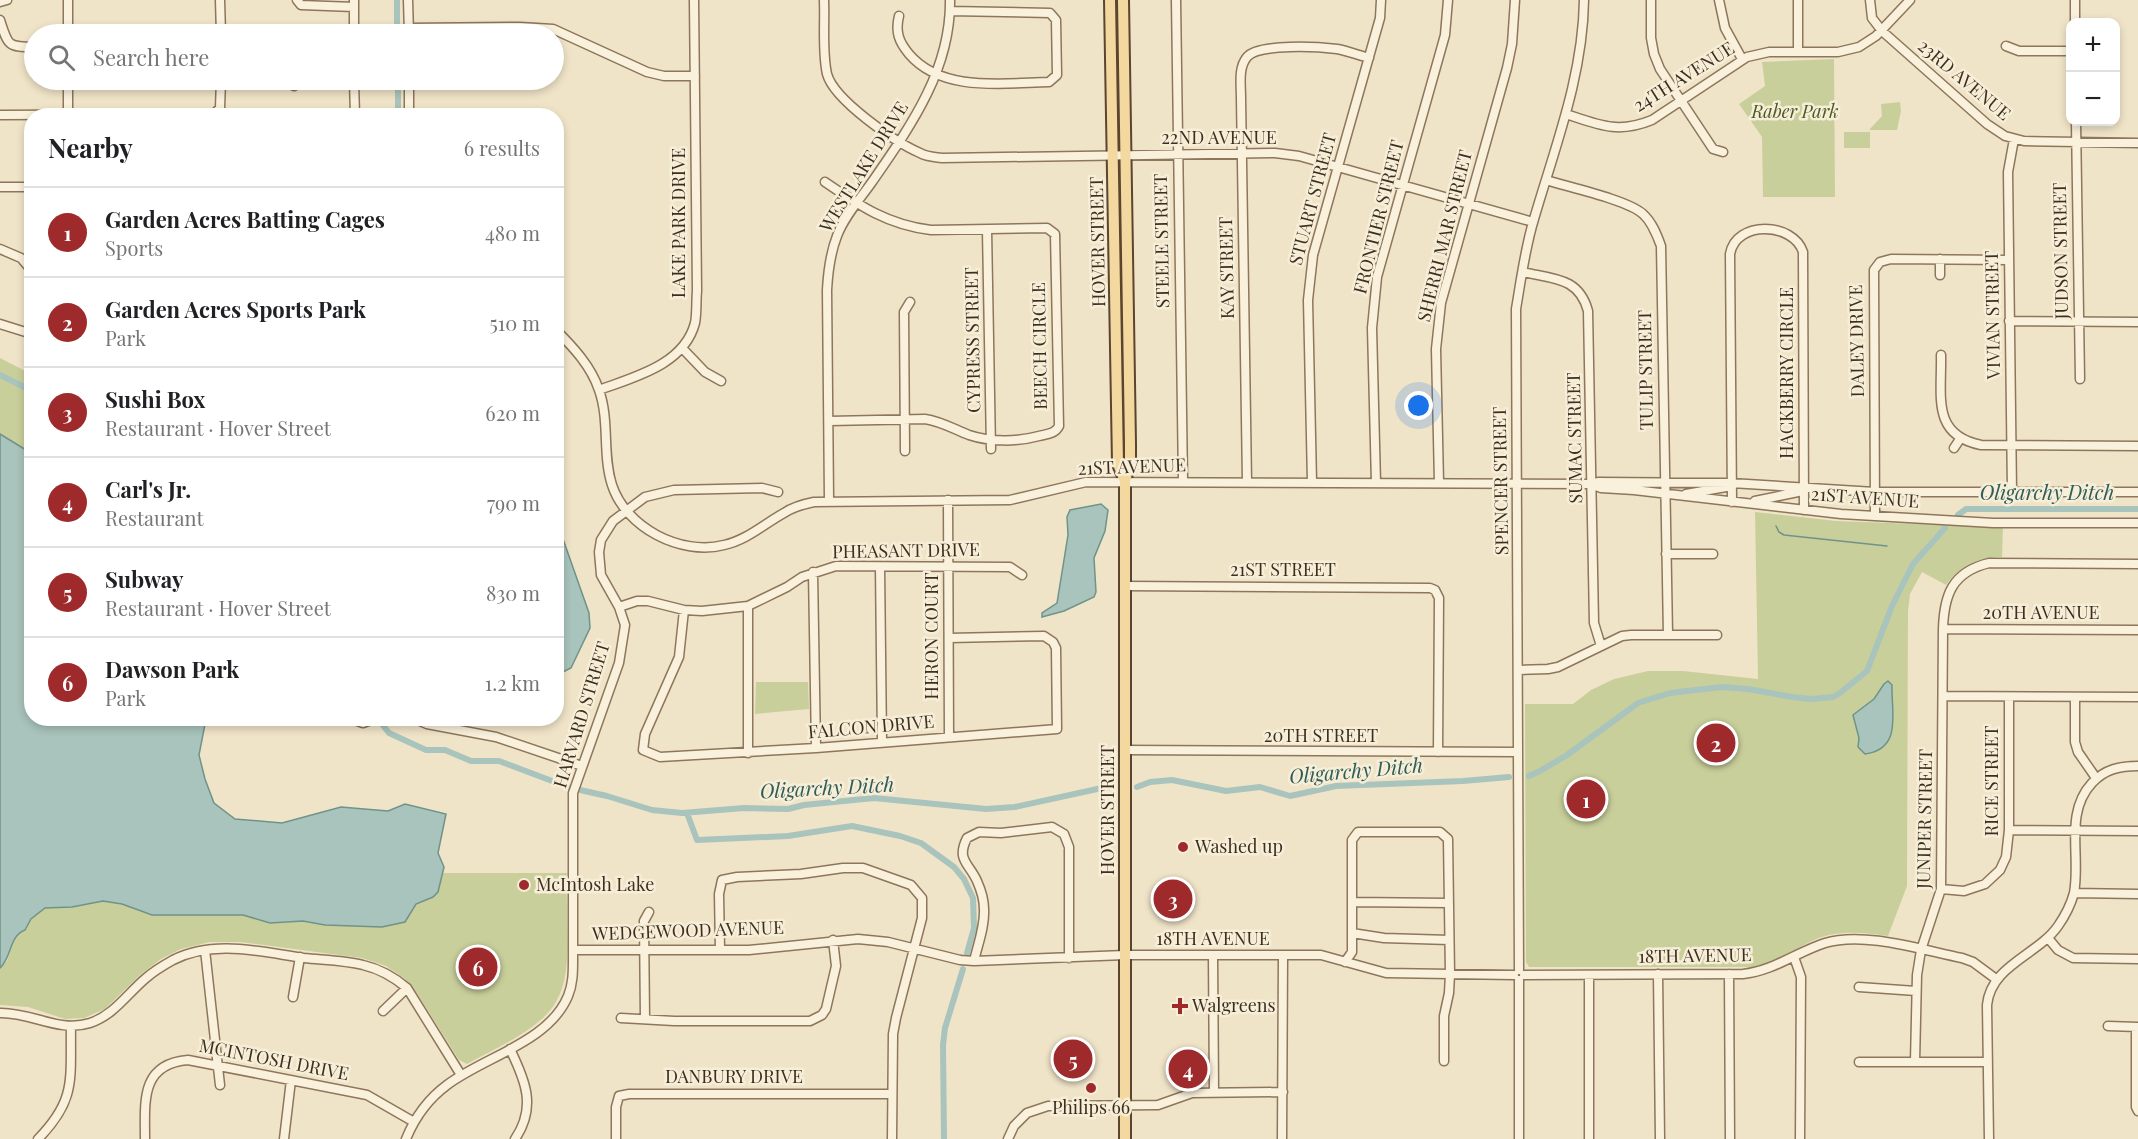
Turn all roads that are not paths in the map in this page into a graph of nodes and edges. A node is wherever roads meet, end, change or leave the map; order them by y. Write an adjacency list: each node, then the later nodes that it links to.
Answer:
1 (7, 0): 22 (street)
2 (68, 0): 28 (street)
3 (220, 0): 29 (street)
4 (297, 0): 23 (street)
5 (408, 0): 31 (street)
6 (694, 0): 41 (street, LAKE PARK DRIVE)
7 (824, 0): 56 (street, 22ND AVENUE)
8 (950, 0): 24 (street, WESTLAKE DRIVE)
9 (1110, 0): 61 (main road, HOVER STREET)
10 (1123, 0): 62 (main road, HOVER STREET)
11 (1176, 0): 63 (street, STEELE STREET)
12 (1381, 0): 38 (street, STUART STREET)
13 (1448, 0): 67 (street, FRONTIER STREET)
14 (1515, 0): 71 (street, SHERRI MAR STREET)
15 (1584, 0): 51 (street, SPENCER STREET)
16 (1651, 0): 46 (street)
17 (1719, 0): 39 (street)
18 (1798, 0): 37 (street)
19 (1870, 0): 32 (street)
20 (1910, 0): 32 (street, 24TH AVENUE)
21 (2075, 0): 26 (street)
22 (0, 2)
23 (354, 3): 30 (street)
24 (950, 11): 40 (street, WESTLAKE DRIVE); 40 (street)
25 (899, 16): 40 (street)
26 (2075, 18)
27 (0, 20): 34 (street)
28 (68, 24)
29 (221, 24)
30 (354, 24)
31 (408, 24)
32 (1882, 31): 37 (street, 24TH AVENUE); 55 (street, 23RD AVENUE)
33 (564, 34): 41 (street)
34 (24, 46)
35 (2006, 46): 36 (street)
36 (2066, 51)
37 (1798, 52): 39 (street, 24TH AVENUE)
38 (1369, 58): 60 (street, KAY STREET); 64 (street, STUART STREET)
39 (1742, 59): 46 (street, 24TH AVENUE)
40 (937, 74): 56 (street, WESTLAKE DRIVE)
41 (695, 76): 87 (street, LAKE PARK DRIVE)
42 (68, 90): 47 (street)
43 (221, 90): 48 (street)
44 (354, 90): 49 (street)
45 (409, 90): 50 (street)
46 (1681, 101): 51 (street, 24TH AVENUE); 59 (street)
47 (68, 108)
48 (220, 108)
49 (355, 108)
50 (409, 108)
51 (1566, 114): 65 (street, SPENCER STREET)
52 (0, 115): 53 (street)
53 (24, 115)
54 (2076, 126): 57 (street, JUDSON STREET)
55 (2014, 139): 57 (street, 23RD AVENUE); 76 (street, VIVIAN STREET)
56 (900, 142): 61 (street, 22ND AVENUE); 70 (street, WESTLAKE DRIVE)
57 (2076, 142): 58 (street, 23RD AVENUE); 82 (street, JUDSON STREET)
58 (2138, 143)
59 (1723, 152)
60 (1242, 154): 63 (street, 22ND AVENUE); 64 (street, 22ND AVENUE); 102 (street, KAY STREET)
61 (1113, 155): 62 (street, 22ND AVENUE); 100 (main road, HOVER STREET)
62 (1126, 155): 63 (street, 22ND AVENUE); 100 (main road, HOVER STREET)
63 (1178, 155): 101 (street, STEELE STREET)
64 (1338, 166): 67 (street, 22ND AVENUE); 103 (street, STUART STREET)
65 (1546, 180): 72 (street, SPENCER STREET); 109 (street, TULIP STREET)
66 (825, 183): 70 (street, BEECH CIRCLE)
67 (1403, 185): 71 (street, 22ND AVENUE); 104 (street, FRONTIER STREET)
68 (0, 187): 69 (street)
69 (24, 187)
70 (857, 204): 73 (street, BEECH CIRCLE); 93 (street, WESTLAKE DRIVE)
71 (1468, 204): 72 (street, 22ND AVENUE); 105 (street, SHERRI MAR STREET)
72 (1533, 222): 78 (street, SPENCER STREET)
73 (987, 230): 95 (street, CYPRESS STREET); 95 (street, BEECH CIRCLE)
74 (0, 249): 77 (street)
75 (1940, 259): 76 (street, DALEY DRIVE); 79 (street); 112 (street, DALEY DRIVE)
76 (2009, 260): 81 (street, VIVIAN STREET)
77 (24, 262)
78 (1523, 272): 107 (street, SPENCER STREET); 108 (street, SUMAC STREET)
79 (1940, 275)
80 (910, 302): 92 (street)
81 (2009, 321): 82 (street); 96 (street, VIVIAN STREET)
82 (2079, 321): 83 (street); 89 (street, JUDSON STREET)
83 (2138, 322)
84 (0, 324): 85 (street)
85 (24, 332)
86 (564, 339): 91 (street)
87 (682, 348): 90 (street); 91 (street, LAKE PARK DRIVE)
88 (1941, 355): 94 (street)
89 (2080, 379)
90 (721, 381)
91 (599, 390): 119 (street)
92 (904, 418): 93 (street, BEECH CIRCLE); 95 (street, BEECH CIRCLE); 99 (street)
93 (829, 421): 116 (street, WESTLAKE DRIVE)
94 (1960, 439): 96 (street); 98 (street)
95 (991, 444)
96 (2011, 446): 97 (street); 113 (street, VIVIAN STREET)
97 (2138, 446)
98 (1954, 448)
99 (905, 451)
100 (1125, 481): 101 (street, 21ST AVENUE); 117 (street, 21ST AVENUE); 130 (main road, HOVER STREET)
101 (1183, 481): 102 (street, 21ST AVENUE)
102 (1247, 482): 103 (street, 21ST AVENUE)
103 (1312, 482): 104 (street, 21ST AVENUE)
104 (1376, 483): 105 (street, 21ST AVENUE)
105 (1439, 483): 107 (street, 21ST AVENUE)
106 (1731, 483): 109 (street, 21ST AVENUE); 110 (street, 21ST AVENUE); 110 (street, HACKBERRY CIRCLE); 115 (street); 118 (street, HACKBERRY CIRCLE)
107 (1518, 484): 108 (street, 21ST AVENUE); 140 (street, SPENCER STREET)
108 (1592, 484): 109 (street, 21ST AVENUE); 109 (street, 21ST AVENUE); 139 (street, SUMAC STREET)
109 (1664, 489): 115 (street, 21ST AVENUE); 123 (street, TULIP STREET)
110 (1805, 489): 112 (street, 21ST AVENUE); 118 (street); 120 (street, HACKBERRY CIRCLE)
111 (778, 492): 119 (street, HARVARD STREET)
112 (1875, 492): 113 (street, 21ST AVENUE); 121 (street, DALEY DRIVE)
113 (2012, 492): 114 (street, 21ST AVENUE)
114 (2138, 492)
115 (1677, 496): 118 (street, 21ST AVENUE)
116 (829, 500): 117 (street, 21ST AVENUE); 119 (street, 21ST AVENUE)
117 (948, 500): 127 (street, HERON COURT)
118 (1736, 503): 120 (street, 21ST AVENUE)
119 (627, 510): 132 (street, HARVARD STREET)
120 (1804, 510): 121 (street, 21ST AVENUE)
121 (1875, 516): 122 (street, 21ST AVENUE)
122 (2138, 523)
123 (1666, 554): 124 (street); 136 (street, TULIP STREET)
124 (1713, 554)
125 (2138, 564): 134 (street, JUNIPER STREET)
126 (880, 567): 127 (street, PHEASANT DRIVE); 128 (street, PHEASANT DRIVE); 147 (street)
127 (949, 568): 129 (street, PHEASANT DRIVE); 138 (street, HERON COURT)
128 (813, 572): 131 (street, PHEASANT DRIVE); 148 (street)
129 (1022, 575)
130 (1125, 586): 149 (main road, HOVER STREET); 150 (street, 21ST STREET)
131 (748, 606): 133 (street, PHEASANT DRIVE); 152 (street)
132 (619, 607): 133 (street, PHEASANT DRIVE); 153 (street, HARVARD STREET)
133 (684, 610): 152 (street, FALCON DRIVE)
134 (1943, 629): 135 (street, 20TH AVENUE); 141 (street, JUNIPER STREET)
135 (2138, 630)
136 (1668, 635): 137 (street); 139 (street)
137 (1717, 635)
138 (949, 638): 146 (street, HERON COURT); 146 (street, FALCON DRIVE)
139 (1601, 646): 140 (street)
140 (1519, 670): 151 (street, SPENCER STREET)
141 (1943, 696): 142 (street); 159 (street, JUNIPER STREET)
142 (2009, 697): 143 (street); 156 (street, RICE STREET)
143 (2075, 697): 144 (street); 155 (street)
144 (2138, 697)
145 (436, 726): 153 (street)
146 (949, 736): 147 (street, FALCON DRIVE)
147 (882, 742): 148 (street, FALCON DRIVE)
148 (816, 748): 152 (street, FALCON DRIVE)
149 (1124, 750): 150 (street, 20TH STREET); 175 (main road, HOVER STREET)
150 (1438, 752): 151 (street, 20TH STREET)
151 (1518, 752): 187 (street, SPENCER STREET)
152 (748, 753)
153 (582, 766): 171 (street, HARVARD STREET)
154 (2138, 766): 155 (street)
155 (2096, 778): 158 (street)
156 (2009, 830): 158 (street); 159 (street, RICE STREET)
157 (2138, 831): 158 (street)
158 (2076, 832): 160 (street)
159 (1941, 889): 174 (street, JUNIPER STREET)
160 (2074, 893): 161 (street); 166 (street)
161 (2138, 894)
162 (1352, 902): 163 (street); 163 (street); 165 (street)
163 (1449, 903): 168 (street)
164 (649, 912): 172 (street)
165 (1352, 933): 168 (street); 183 (street)
166 (2048, 938): 181 (street); 189 (street)
167 (833, 940): 169 (street, WEDGEWOOD AVENUE); 173 (street, WEDGEWOOD AVENUE); 197 (street)
168 (1449, 940): 184 (street)
169 (914, 948): 173 (street); 182 (street, WEDGEWOOD AVENUE); 212 (street)
170 (205, 950): 178 (street); 198 (street); 206 (street)
171 (573, 950): 172 (street, WEDGEWOOD AVENUE); 201 (street, HARVARD STREET)
172 (644, 950): 173 (street, WEDGEWOOD AVENUE); 197 (street)
173 (720, 950)
174 (1922, 950): 179 (street, 18TH AVENUE); 189 (street, 18TH AVENUE); 192 (street, JUNIPER STREET)
175 (1125, 955): 176 (street, 18TH AVENUE); 180 (street, WEDGEWOOD AVENUE); 213 (main road, HOVER STREET)
176 (1213, 955): 177 (street, 18TH AVENUE); 210 (street)
177 (1283, 955): 183 (street, 18TH AVENUE); 211 (street)
178 (300, 957): 191 (street); 193 (street)
179 (1794, 957): 186 (street, 18TH AVENUE); 230 (street)
180 (1069, 958): 182 (street, WEDGEWOOD AVENUE); 182 (street)
181 (2138, 959)
182 (974, 961)
183 (1345, 962): 184 (street, 18TH AVENUE)
184 (1450, 974): 187 (street, 18TH AVENUE); 202 (street)
185 (1659, 974): 186 (street, 18TH AVENUE); 188 (street, 18TH AVENUE); 228 (street)
186 (1729, 974): 229 (street)
187 (1519, 975): 188 (street, 18TH AVENUE); 226 (street, SPENCER STREET)
188 (1589, 975): 227 (street)
189 (1996, 979): 205 (street)
190 (1859, 987): 192 (street)
191 (407, 988): 194 (street); 207 (street)
192 (1916, 991): 204 (street, JUNIPER STREET)
193 (293, 997)
194 (383, 1011)
195 (0, 1013): 198 (street)
196 (621, 1018): 197 (street)
197 (645, 1020)
198 (71, 1026): 216 (street)
199 (2108, 1026): 200 (street)
200 (2137, 1027): 214 (street)
201 (510, 1049): 207 (street, HARVARD STREET); 220 (street)
202 (1444, 1061)
203 (1859, 1062): 204 (street)
204 (1916, 1062): 205 (street)
205 (1987, 1062): 231 (street)
206 (218, 1065): 208 (street, MCINTOSH DRIVE); 209 (street); 217 (street, MCINTOSH DRIVE)
207 (461, 1075): 215 (street, HARVARD STREET)
208 (291, 1080): 215 (street, MCINTOSH DRIVE); 218 (street)
209 (220, 1085)
210 (1214, 1092): 211 (street); 213 (street)
211 (1282, 1092): 225 (street)
212 (892, 1094): 221 (street, DANBURY DRIVE); 222 (street)
213 (1125, 1105): 223 (street); 224 (main road, HOVER STREET)
214 (2138, 1111)
215 (414, 1122): 219 (street, HARVARD STREET)
216 (38, 1139)
217 (145, 1139)
218 (284, 1139)
219 (406, 1139)
220 (515, 1139)
221 (616, 1139)
222 (892, 1139)
223 (1008, 1139)
224 (1125, 1139)
225 (1282, 1139)
226 (1519, 1139)
227 (1589, 1139)
228 (1659, 1139)
229 (1730, 1139)
230 (1800, 1139)
231 (1989, 1139)

